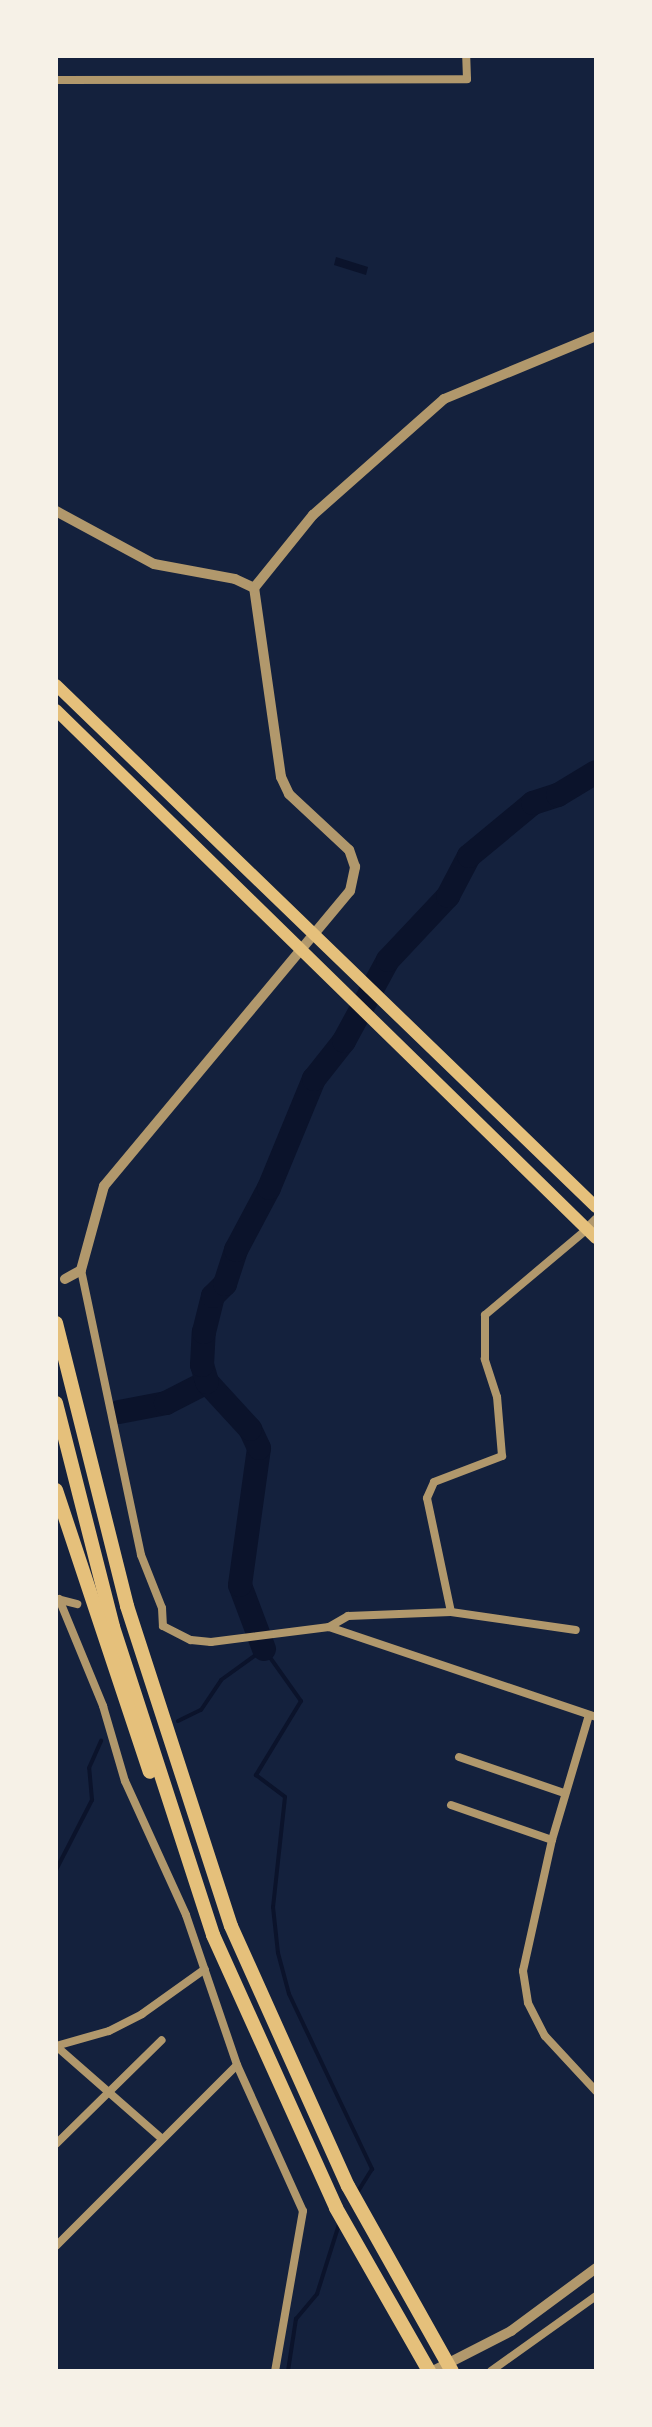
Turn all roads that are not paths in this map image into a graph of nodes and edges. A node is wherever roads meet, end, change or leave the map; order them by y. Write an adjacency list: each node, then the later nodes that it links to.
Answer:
1 (466, 56): 2 (street)
2 (56, 80)
3 (596, 336): 5 (street)
4 (56, 511): 5 (street)
5 (254, 588): 8 (street)
6 (56, 685): 8 (highway)
7 (56, 710): 9 (highway)
8 (312, 934): 9 (street); 10 (highway)
9 (300, 947): 11 (highway); 12 (street)
10 (596, 1207)
11 (593, 1229): 19 (street)
12 (81, 1270): 13 (street); 20 (street)
13 (65, 1279)
14 (56, 1323): 41 (highway)
15 (56, 1403): 26 (highway)
16 (56, 1490): 26 (highway)
17 (57, 1599): 18 (street); 28 (street)
18 (77, 1604)
19 (451, 1612): 20 (street); 21 (street)
20 (329, 1627): 22 (street)
21 (576, 1630)
22 (593, 1716): 24 (street)
23 (459, 1757): 24 (street)
24 (564, 1793): 27 (street)
25 (451, 1805): 27 (street)
26 (174, 1823): 40 (highway)
27 (552, 1840): 32 (street)
28 (205, 1969): 30 (street); 31 (street)
29 (162, 2040): 33 (street)
30 (56, 2046): 33 (street)
31 (237, 2065): 34 (street); 39 (street)
32 (596, 2091)
33 (109, 2092): 34 (street); 35 (street)
34 (161, 2138): 36 (street)
35 (56, 2144)
36 (56, 2246)
37 (596, 2268): 40 (street)
38 (596, 2296): 42 (street)
39 (275, 2371)
40 (431, 2371)
41 (452, 2371)
42 (491, 2371)

